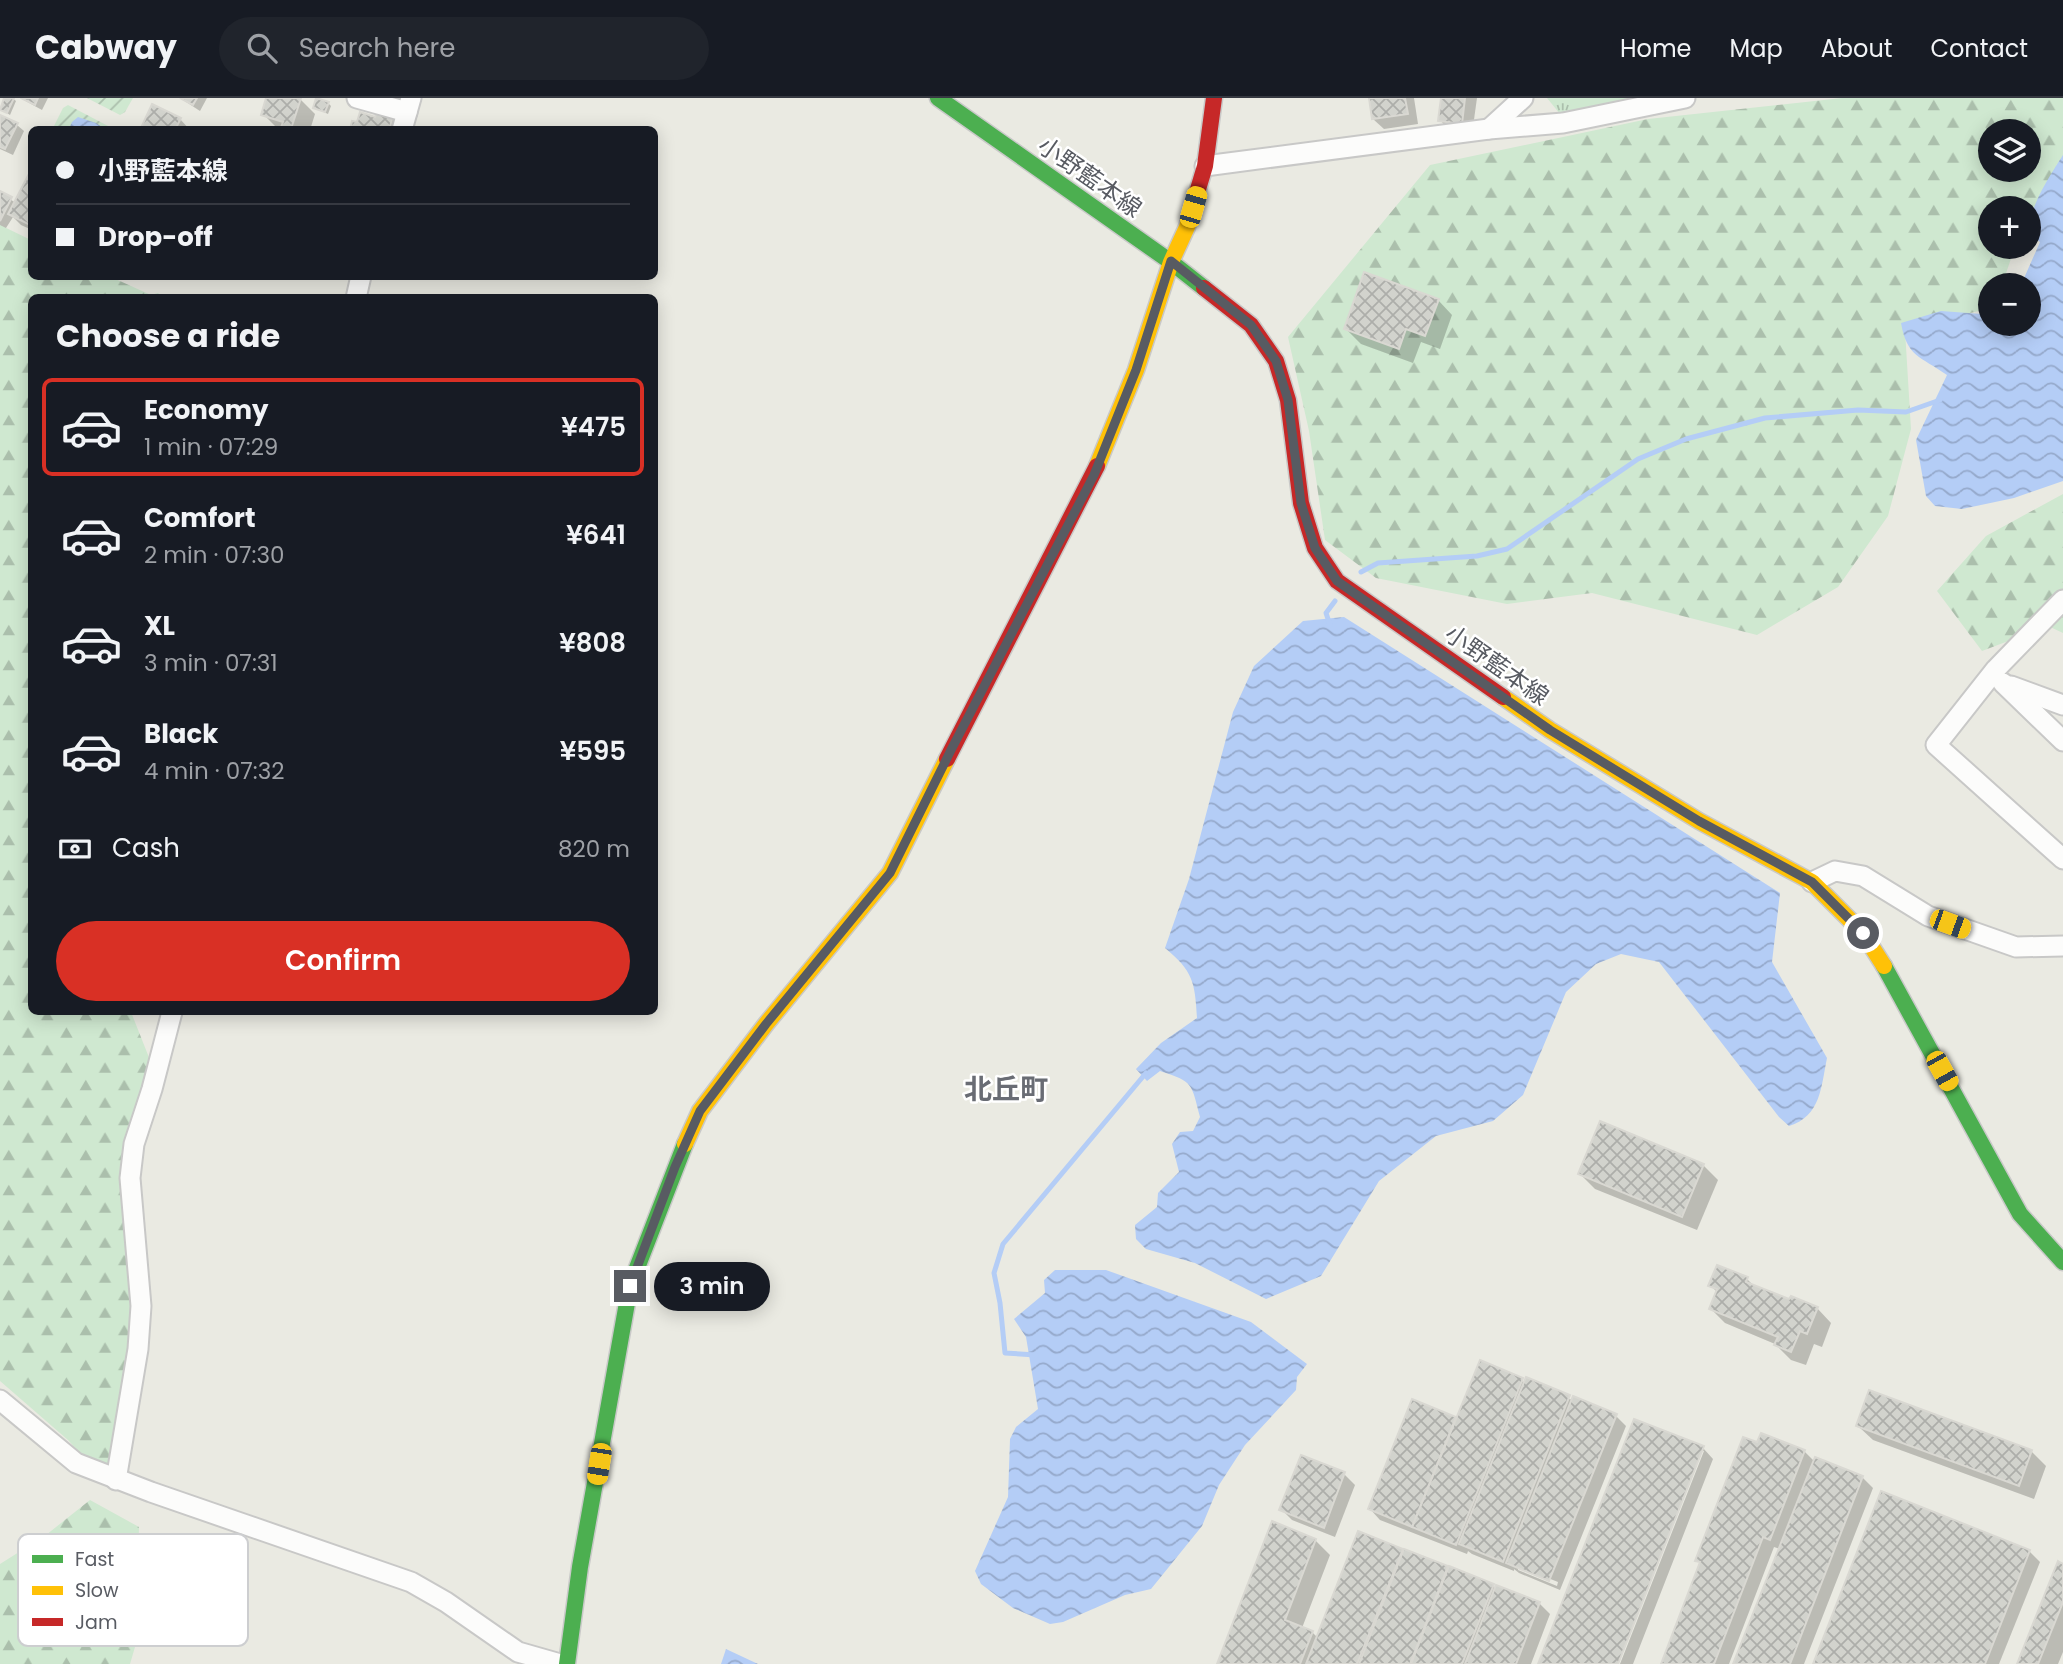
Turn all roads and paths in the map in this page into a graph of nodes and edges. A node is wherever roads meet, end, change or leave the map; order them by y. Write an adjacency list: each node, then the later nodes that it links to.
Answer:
1 (357, 98): 6 (street)
2 (938, 98): 9 (street, 小野藍本線)
3 (1214, 98): 8 (street)
4 (1523, 98): 7 (street)
5 (1685, 98): 7 (street)
6 (406, 113)
7 (1489, 129): 8 (street)
8 (1205, 166): 9 (street)
9 (1171, 261): 15 (street, 小野藍本線); 22 (street)
10 (2063, 600): 11 (street)
11 (1996, 681): 12 (street); 13 (street); 14 (street)
12 (2063, 705)
13 (2063, 741)
14 (2063, 859)
15 (1812, 882): 16 (street); 18 (street, 小野藍本線)
16 (2063, 946)
17 (171, 1015): 20 (street)
18 (2063, 1262)
19 (0, 1401): 20 (street)
20 (116, 1480): 21 (street)
21 (560, 1664)
22 (567, 1664)

